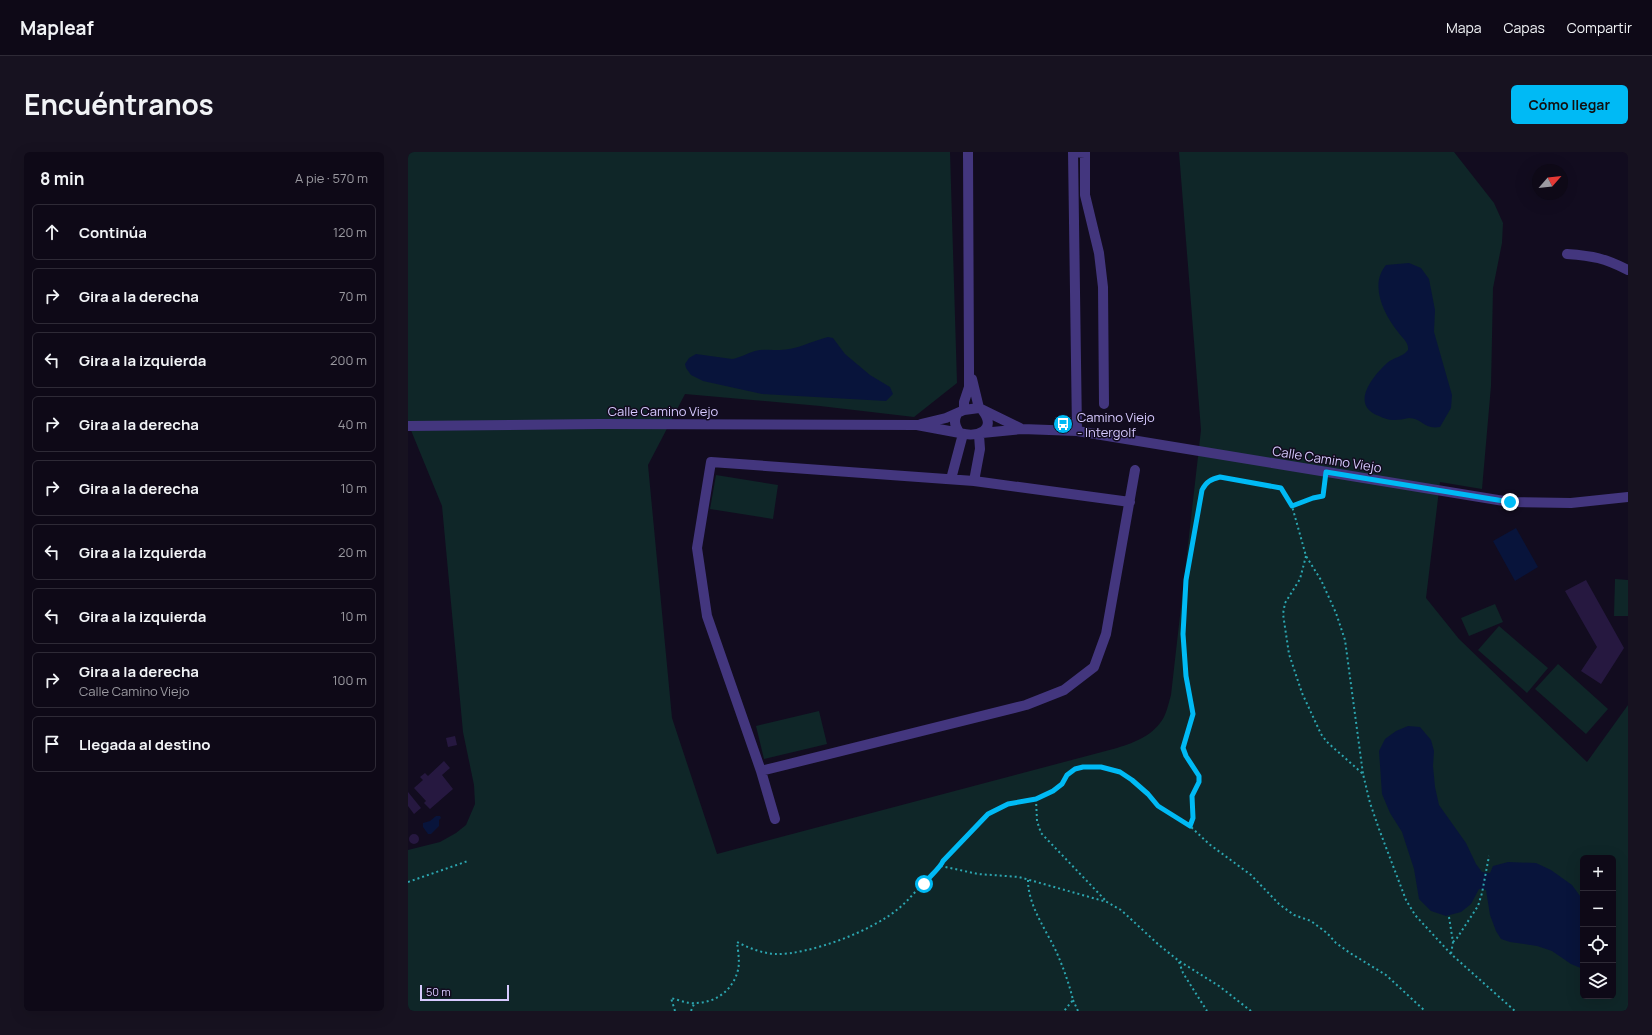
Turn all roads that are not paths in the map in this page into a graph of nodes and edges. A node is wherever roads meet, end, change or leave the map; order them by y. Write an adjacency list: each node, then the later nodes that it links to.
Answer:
1 (968, 152): 4 (street)
2 (1567, 254): 3 (street)
3 (1628, 270)
4 (970, 368): 6 (street); 7 (street)
5 (1104, 404): 11 (street)
6 (981, 409): 7 (street); 10 (street, Calle Camino Viejo); 13 (street)
7 (960, 412): 8 (street, Calle Camino Viejo); 12 (street)
8 (918, 425): 9 (street, Calle Camino Viejo); 12 (street, Calle Camino Viejo)
9 (408, 426)
10 (1022, 428): 11 (street, Calle Camino Viejo); 13 (street, Calle Camino Viejo)
11 (1078, 431): 17 (street, Calle Camino Viejo)
12 (962, 434): 13 (street); 15 (street)
13 (980, 434): 16 (street)
14 (1135, 470): 18 (street)
15 (951, 479): 16 (street); 19 (street)
16 (974, 481): 18 (street)
17 (1628, 497)
18 (1130, 502): 19 (street)
19 (761, 771): 20 (street)
20 (775, 819)

